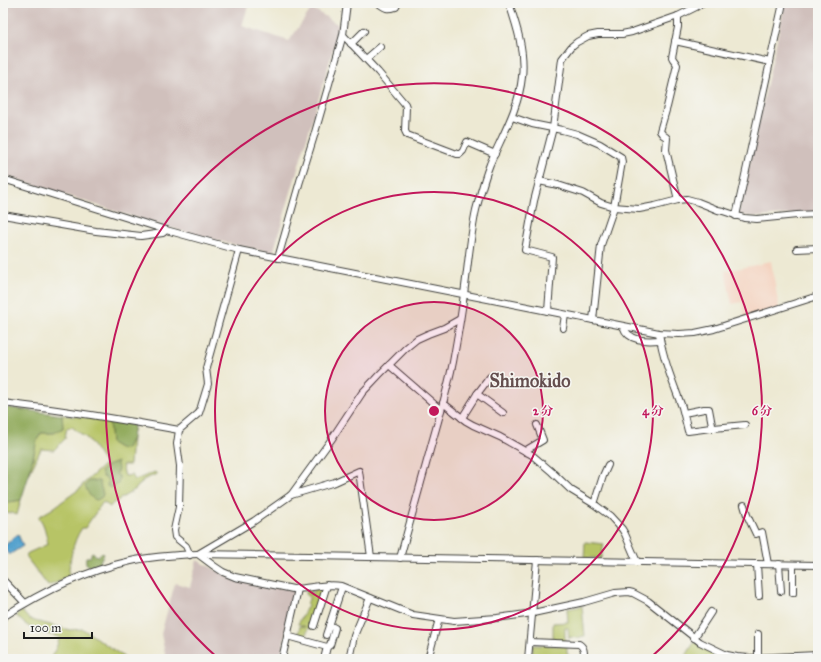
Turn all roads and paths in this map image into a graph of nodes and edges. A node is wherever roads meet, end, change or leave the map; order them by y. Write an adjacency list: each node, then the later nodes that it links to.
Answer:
1 (347, 3): 9 (street)
2 (378, 3): 3 (street)
3 (398, 3)
4 (510, 3): 15 (street)
5 (702, 3): 7 (street)
6 (783, 3): 14 (street)
7 (678, 16): 10 (street); 16 (street)
8 (364, 31): 11 (street)
9 (343, 35): 11 (street); 29 (street)
10 (675, 42): 14 (street); 20 (street)
11 (351, 44): 13 (street)
12 (380, 47): 13 (street)
13 (366, 59): 17 (street)
14 (770, 62): 24 (street)
15 (512, 116): 16 (street); 17 (street)
16 (553, 128): 19 (street); 21 (street)
17 (495, 154): 30 (street)
18 (3, 179): 25 (street)
19 (539, 181): 21 (street); 32 (street)
20 (678, 200): 21 (street); 24 (street)
21 (614, 207): 35 (street)
22 (818, 214): 24 (street)
23 (3, 215): 25 (street)
24 (736, 216)
25 (166, 230): 28 (street)
26 (818, 248): 27 (street)
27 (797, 249)
28 (239, 250): 29 (street); 51 (street)
29 (278, 258): 30 (street)
30 (464, 295): 32 (street); 34 (street)
31 (818, 296): 38 (street)
32 (548, 311): 33 (street)
33 (565, 315): 35 (street); 37 (street)
34 (460, 318): 39 (street); 43 (street)
35 (593, 320): 36 (street)
36 (623, 326): 38 (street); 38 (street)
37 (563, 328)
38 (660, 337): 46 (street)
39 (389, 365): 44 (street); 54 (street)
40 (490, 377): 41 (street)
41 (477, 394): 45 (street); 47 (street)
42 (3, 403): 51 (street)
43 (443, 403): 44 (street); 47 (street)
44 (441, 410): 60 (street)
45 (503, 413)
46 (684, 413): 50 (street); 50 (street)
47 (462, 418): 52 (street)
48 (537, 425): 52 (street)
49 (745, 425): 50 (street)
50 (711, 428)
51 (179, 430): 58 (street)
52 (526, 452): 55 (street)
53 (608, 465): 55 (street)
54 (291, 495): 57 (street); 59 (street)
55 (594, 504): 62 (street)
56 (744, 505): 64 (street)
57 (198, 554): 58 (street); 59 (street); 71 (street)
58 (190, 555): 76 (street)
59 (371, 557): 60 (street)
60 (400, 558): 61 (street)
61 (537, 560): 62 (street); 78 (street)
62 (637, 562): 63 (street)
63 (757, 564): 64 (street); 74 (street)
64 (768, 564): 65 (street)
65 (779, 564): 66 (street); 72 (street)
66 (793, 564): 67 (street); 73 (street)
67 (818, 565)
68 (3, 580): 76 (street)
69 (327, 585): 70 (street); 71 (street); 82 (street)
70 (342, 587): 75 (street); 81 (street)
71 (298, 589): 85 (street)
72 (781, 591)
73 (793, 593)
74 (759, 596)
75 (370, 598): 80 (street); 93 (street)
76 (25, 603): 79 (street)
77 (711, 612): 86 (street)
78 (533, 614): 80 (street); 86 (street); 87 (street)
79 (3, 617)
80 (439, 618): 94 (street)
81 (329, 625): 84 (street); 88 (street)
82 (314, 626)
83 (758, 634): 90 (street)
84 (326, 635)
85 (287, 636): 88 (street); 91 (street)
86 (694, 638): 90 (street)
87 (530, 642): 95 (street); 96 (street)
88 (327, 647): 92 (street)
89 (818, 655): 90 (street)
90 (758, 658)
91 (282, 659)
92 (324, 659)
93 (349, 659)
94 (428, 659)
95 (528, 659)
96 (584, 659)

